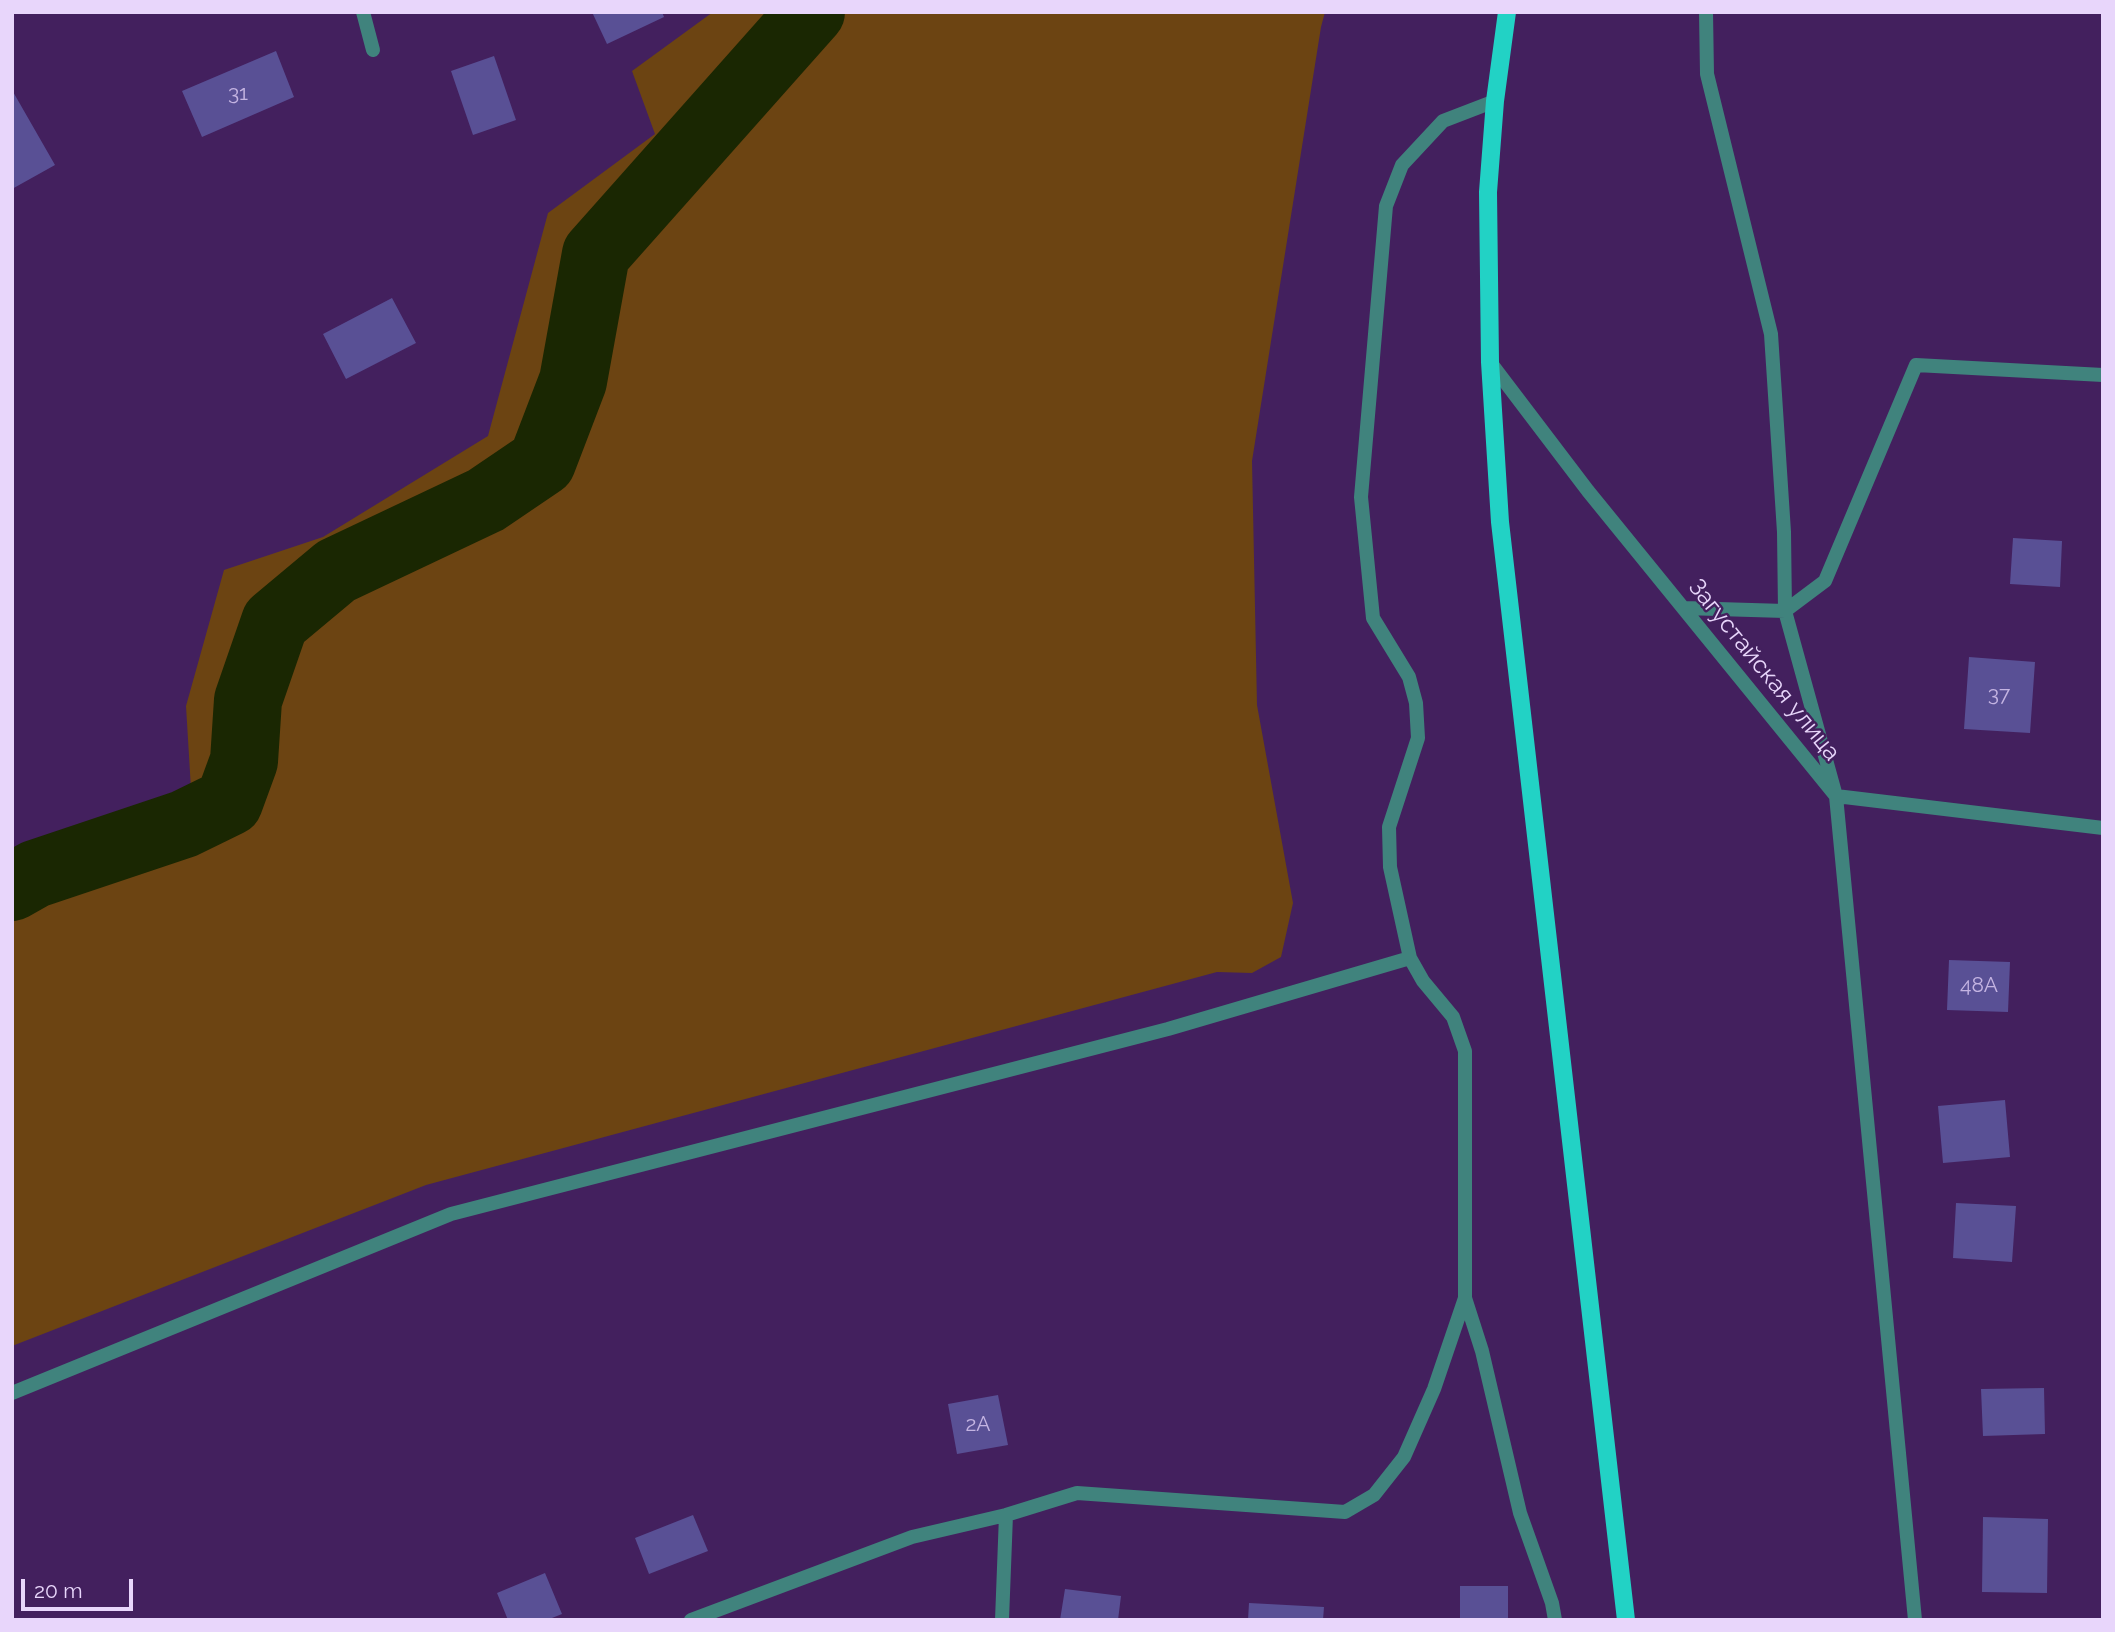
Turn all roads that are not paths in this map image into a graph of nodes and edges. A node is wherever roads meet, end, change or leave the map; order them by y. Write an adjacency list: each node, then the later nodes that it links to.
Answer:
1 (363, 12): 4 (street)
2 (1507, 12): 5 (main road)
3 (1706, 12): 9 (street)
4 (373, 50)
5 (1495, 101): 6 (main road); 12 (street)
6 (1490, 362): 8 (street, Загустайская улица); 19 (main road)
7 (2103, 375): 9 (street)
8 (1684, 608): 9 (street); 10 (street, Загустайская улица)
9 (1785, 611): 10 (street)
10 (1836, 796): 11 (street, Загустайская улица); 20 (street)
11 (2103, 828)
12 (1410, 957): 13 (street); 14 (street)
13 (1465, 1298): 15 (street); 18 (street)
14 (12, 1393)
15 (1006, 1515): 16 (street); 17 (street)
16 (691, 1620)
17 (1002, 1620)
18 (1555, 1620)
19 (1626, 1620)
20 (1915, 1620)

